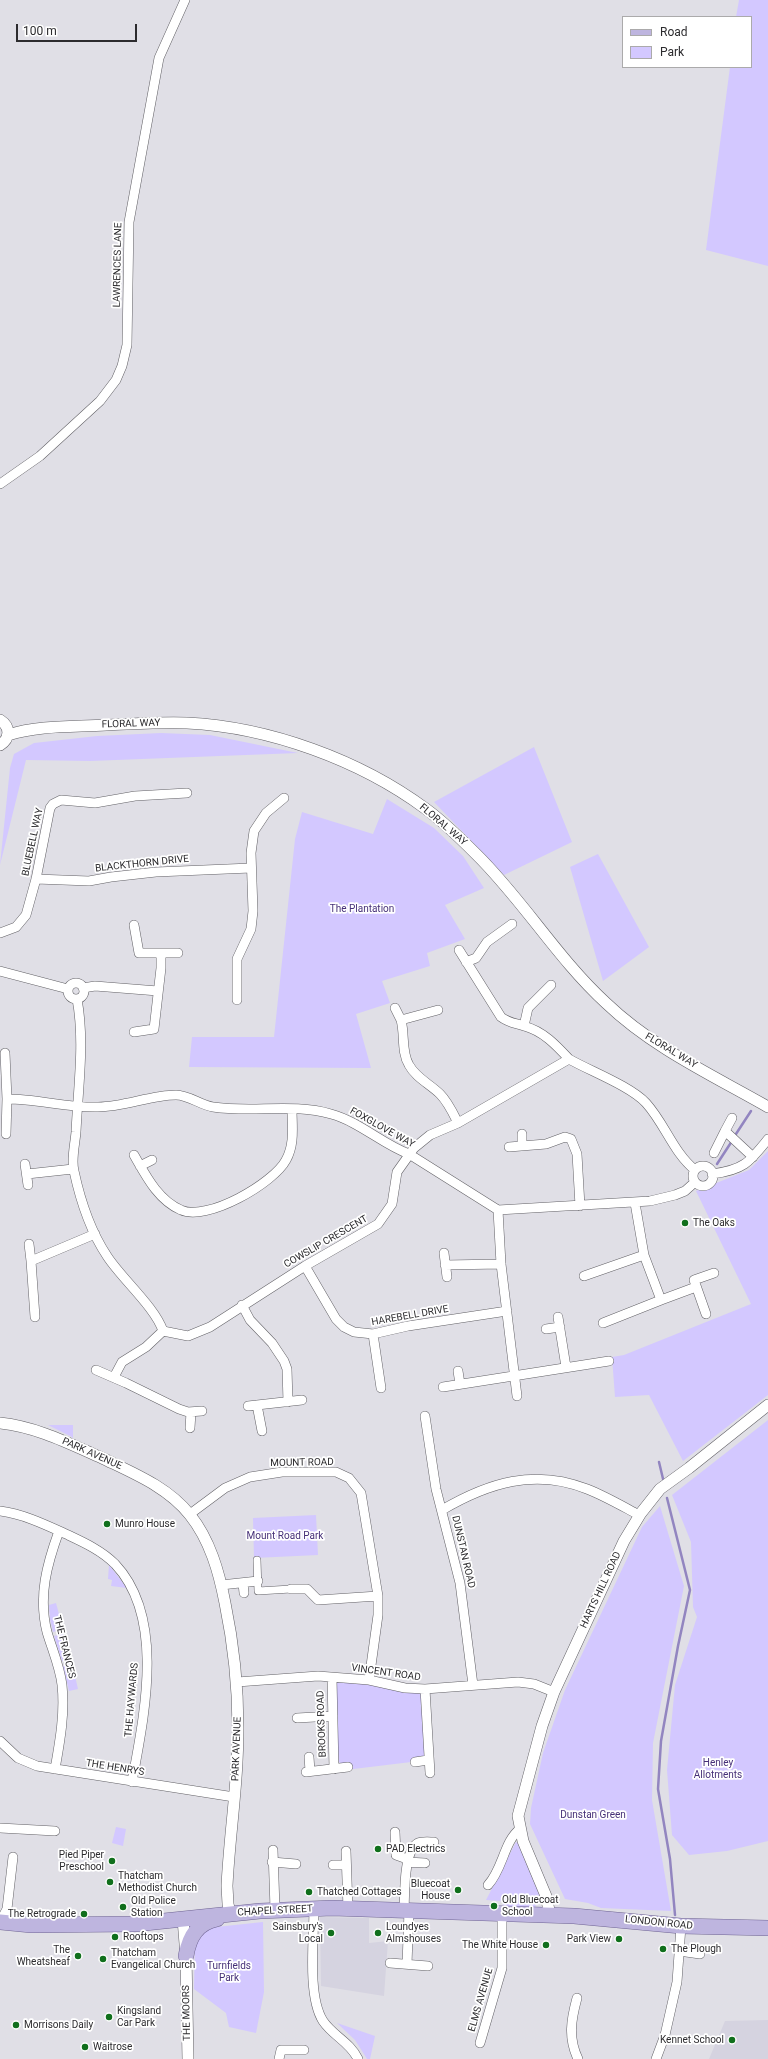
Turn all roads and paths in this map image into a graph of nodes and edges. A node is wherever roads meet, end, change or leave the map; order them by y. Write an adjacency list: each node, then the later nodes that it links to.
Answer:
1 (185, 0): 2 (street, LAWRENCES LANE)
2 (0, 484)
3 (0, 720): 4 (street)
4 (8, 735): 5 (street); 33 (street, FLORAL WAY)
5 (0, 745)
6 (187, 793): 9 (street, BLUEBELL WAY)
7 (284, 798): 8 (street)
8 (251, 868): 9 (street, BLACKTHORN DRIVE); 23 (street)
9 (36, 879): 12 (street, BLUEBELL WAY)
10 (512, 924): 16 (street)
11 (134, 925): 14 (street)
12 (0, 933)
13 (459, 950): 16 (street)
14 (162, 953): 15 (street); 21 (street)
15 (178, 953)
16 (466, 962): 27 (street)
17 (0, 971): 20 (street)
18 (551, 985): 27 (street)
19 (83, 988): 20 (street); 21 (street); 22 (street)
20 (68, 989): 22 (street)
21 (158, 991): 28 (street)
22 (77, 999): 32 (street)
23 (237, 1000)
24 (395, 1008): 26 (street)
25 (438, 1010): 26 (street)
26 (401, 1020): 36 (street)
27 (524, 1026): 30 (street)
28 (134, 1032)
29 (5, 1053): 31 (street)
30 (569, 1059): 36 (street, COWSLIP CRESCENT); 51 (street)
31 (8, 1099): 32 (street, FOXGLOVE WAY); 37 (street)
32 (76, 1105): 34 (street, FOXGLOVE WAY); 50 (street)
33 (768, 1107)
34 (292, 1109): 44 (street, FOXGLOVE WAY); 49 (street)
35 (732, 1118): 39 (street)
36 (458, 1123): 44 (street, COWSLIP CRESCENT)
37 (6, 1134)
38 (522, 1134): 41 (street)
39 (730, 1135): 43 (street); 46 (street)
40 (768, 1139): 46 (street)
41 (522, 1146): 42 (street); 57 (street)
42 (509, 1147)
43 (714, 1153)
44 (410, 1154): 58 (street, FOXGLOVE WAY); 66 (street, COWSLIP CRESCENT)
45 (134, 1155): 49 (street)
46 (753, 1157): 53 (street)
47 (152, 1160): 49 (street)
48 (25, 1164): 52 (street)
49 (140, 1166)
50 (73, 1169): 52 (street); 59 (street)
51 (695, 1170): 53 (street); 54 (street)
52 (27, 1174): 55 (street)
53 (712, 1174): 54 (street)
54 (695, 1182): 56 (street)
55 (28, 1185)
56 (635, 1203): 57 (street); 62 (street)
57 (580, 1206): 58 (street)
58 (498, 1210): 64 (street)
59 (95, 1234): 63 (street); 80 (street)
60 (29, 1244): 63 (street)
61 (444, 1253): 65 (street)
62 (644, 1255): 68 (street); 71 (street)
63 (31, 1261): 75 (street)
64 (501, 1264): 65 (street); 73 (street)
65 (445, 1265): 69 (street)
66 (305, 1266): 72 (street, COWSLIP CRESCENT); 81 (street, HAREBELL DRIVE)
67 (714, 1273): 70 (street)
68 (584, 1276)
69 (447, 1277)
70 (696, 1287): 71 (street); 74 (street)
71 (661, 1300): 77 (street)
72 (242, 1305): 80 (street, COWSLIP CRESCENT); 93 (street)
73 (507, 1311): 81 (street, HAREBELL DRIVE); 86 (street)
74 (706, 1314)
75 (35, 1317)
76 (558, 1317): 78 (street)
77 (603, 1323)
78 (560, 1327): 79 (street); 83 (street)
79 (546, 1329)
80 (163, 1331): 87 (street)
81 (373, 1334): 90 (street)
82 (609, 1361): 83 (street)
83 (566, 1367): 86 (street)
84 (96, 1370): 87 (street)
85 (458, 1371): 88 (street)
86 (514, 1375): 88 (street); 91 (street)
87 (114, 1377): 95 (street)
88 (460, 1384): 89 (street)
89 (443, 1387)
90 (381, 1388)
91 (517, 1396)
92 (302, 1400): 93 (street)
93 (288, 1402): 100 (street)
94 (768, 1405): 104 (street, HARTS HILL ROAD)
95 (191, 1412): 96 (street); 99 (street)
96 (202, 1412)
97 (428, 1421): 101 (street, DUNSTAN ROAD)
98 (0, 1423): 103 (street, PARK AVENUE)
99 (190, 1428)
100 (262, 1431)
101 (442, 1510): 104 (street); 116 (street, DUNSTAN ROAD)
102 (0, 1511): 105 (street, THE HAYWARDS)
103 (190, 1514): 109 (street, PARK AVENUE); 112 (street, MOUNT ROAD)
104 (639, 1516): 118 (street, HARTS HILL ROAD)
105 (59, 1531): 126 (street, THE FRANCES); 129 (street, THE HAYWARDS)
106 (257, 1560): 107 (street)
107 (258, 1581): 108 (street); 110 (street)
108 (242, 1583): 109 (street); 111 (street)
109 (221, 1585): 115 (street, PARK AVENUE)
110 (291, 1589): 112 (street)
111 (244, 1594)
112 (378, 1596): 114 (street, MOUNT ROAD)
113 (332, 1678): 114 (street, VINCENT ROAD); 115 (street, VINCENT ROAD); 119 (street, BROOKS ROAD)
114 (369, 1680): 117 (street, VINCENT ROAD)
115 (237, 1682): 130 (street, PARK AVENUE)
116 (473, 1684): 117 (street, VINCENT ROAD); 118 (street, VINCENT ROAD)
117 (426, 1689): 123 (street)
118 (554, 1692): 132 (street, HARTS HILL ROAD)
119 (333, 1716): 120 (street); 127 (street, BROOKS ROAD)
120 (297, 1718)
121 (1, 1746): 126 (street, THE HENRYS)
122 (309, 1757): 127 (street, BROOKS ROAD)
123 (428, 1760): 124 (street); 128 (street)
124 (415, 1762)
125 (348, 1767): 127 (street, BROOKS ROAD)
126 (55, 1769): 129 (street, THE HENRYS)
127 (334, 1769)
128 (430, 1773)
129 (132, 1782): 130 (street, THE HENRYS)
130 (234, 1797): 150 (street, PARK AVENUE)
131 (0, 1828): 133 (street)
132 (520, 1828): 145 (street); 152 (street, HARTS HILL ROAD)
133 (55, 1831)
134 (395, 1832): 139 (street)
135 (434, 1842): 139 (street)
136 (273, 1850): 140 (street)
137 (346, 1851): 144 (street)
138 (13, 1856): 154 (street)
139 (407, 1861): 141 (street); 149 (street)
140 (272, 1862): 142 (street); 148 (street)
141 (425, 1863)
142 (296, 1864)
143 (333, 1865): 144 (street)
144 (346, 1865): 147 (street)
145 (488, 1885)
146 (314, 1908): 147 (main road, CHAPEL STREET); 148 (main road, CHAPEL STREET); 168 (street)
147 (348, 1909): 149 (main road, CHAPEL STREET)
148 (275, 1910): 150 (main road, CHAPEL STREET)
149 (407, 1911): 151 (main road, CHAPEL STREET); 161 (street)
150 (228, 1914): 153 (main road, CHAPEL STREET); 159 (main road)
151 (502, 1915): 152 (main road, CHAPEL STREET); 164 (street, ELMS AVENUE)
152 (550, 1915): 155 (main road, LONDON ROAD)
153 (182, 1919): 154 (main road, CHAPEL STREET); 159 (street, THE MOORS)
154 (0, 1923)
155 (680, 1926): 156 (main road, LONDON ROAD); 157 (street)
156 (768, 1928)
157 (679, 1951): 158 (street); 170 (street)
158 (700, 1954)
159 (186, 1956): 166 (street, THE MOORS)
160 (390, 1963): 161 (street)
161 (407, 1964): 162 (street)
162 (428, 1966)
163 (577, 1998): 169 (street)
164 (480, 2043)
165 (304, 2050): 167 (street)
166 (188, 2059)
167 (279, 2059)
168 (358, 2059)
169 (578, 2059)
170 (656, 2059)

